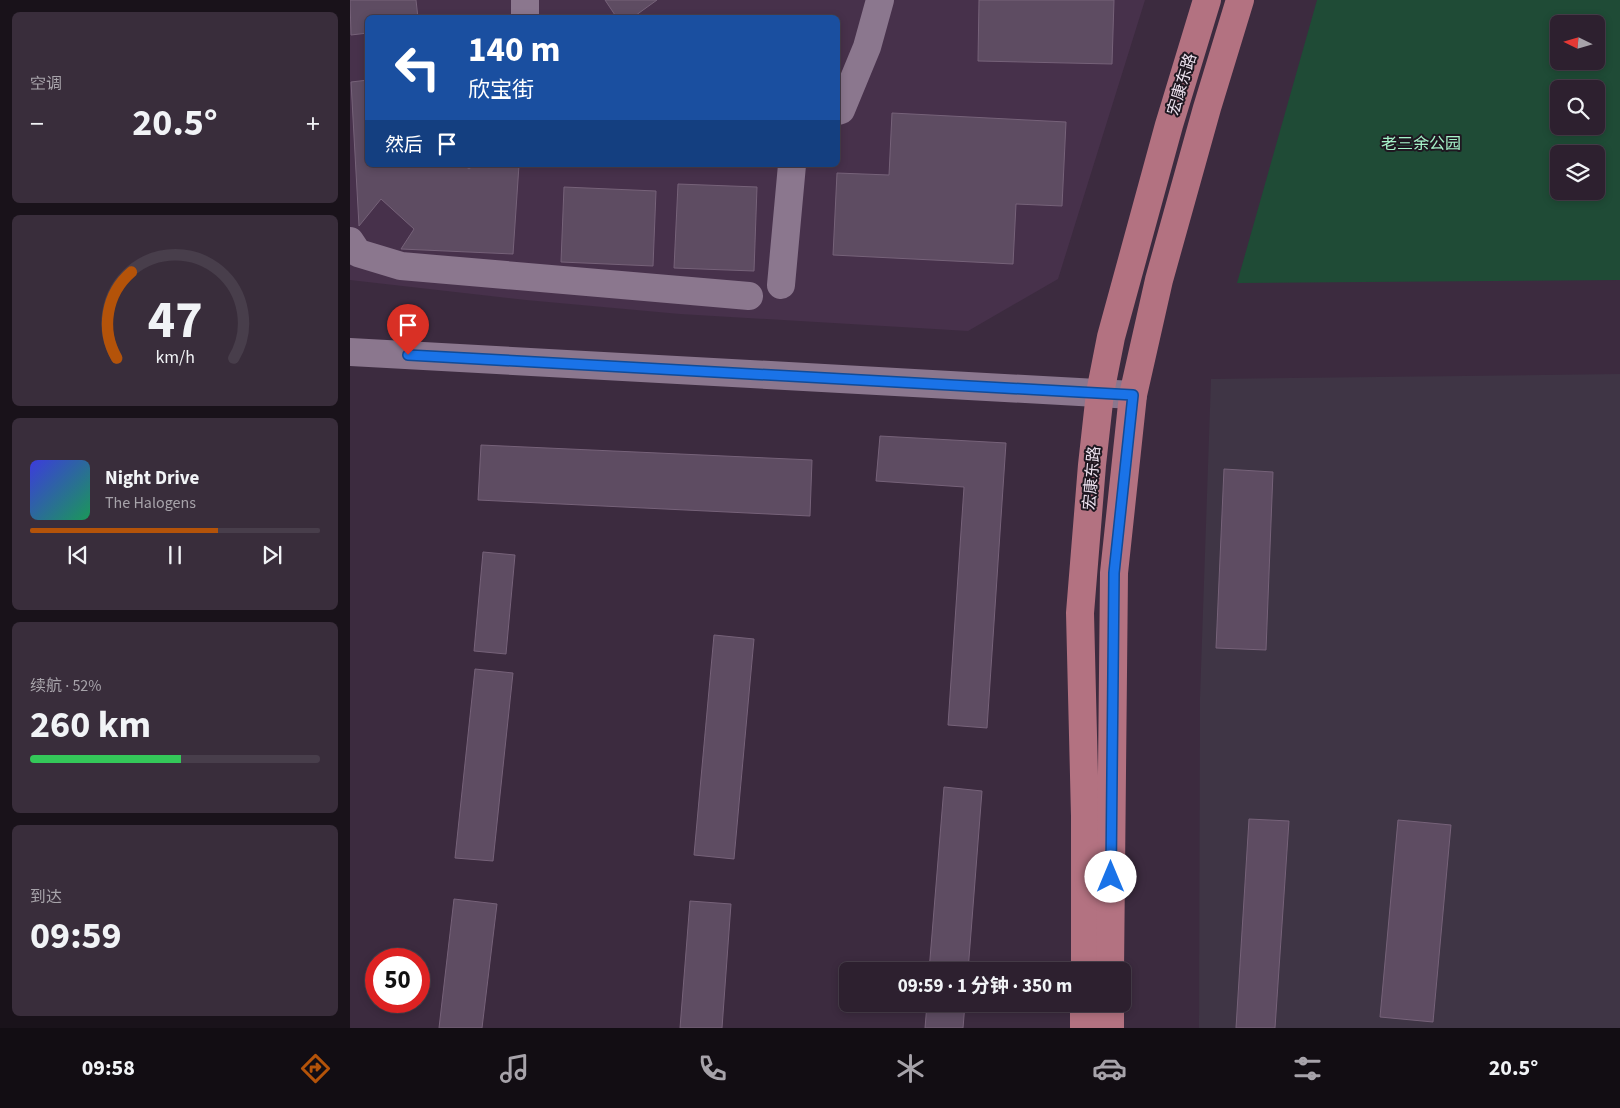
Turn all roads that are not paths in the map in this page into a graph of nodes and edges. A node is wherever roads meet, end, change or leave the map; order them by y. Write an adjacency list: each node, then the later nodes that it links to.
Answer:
1 (525, 0): 5 (street)
2 (880, 0): 6 (street)
3 (1207, 0): 12 (main road, 宏康东路)
4 (1240, 0): 13 (main road, 宏康东路)
5 (525, 15)
6 (840, 110)
7 (792, 167): 9 (street)
8 (350, 241): 10 (street)
9 (781, 284)
10 (749, 296)
11 (350, 352): 12 (street)
12 (1100, 393): 13 (street); 14 (main road, 宏康东路)
13 (1133, 395): 15 (main road, 宏康东路)
14 (1084, 962)
15 (1110, 962)
16 (1084, 1012): 18 (main road)
17 (1110, 1012): 19 (main road)
18 (1084, 1028)
19 (1110, 1028)

